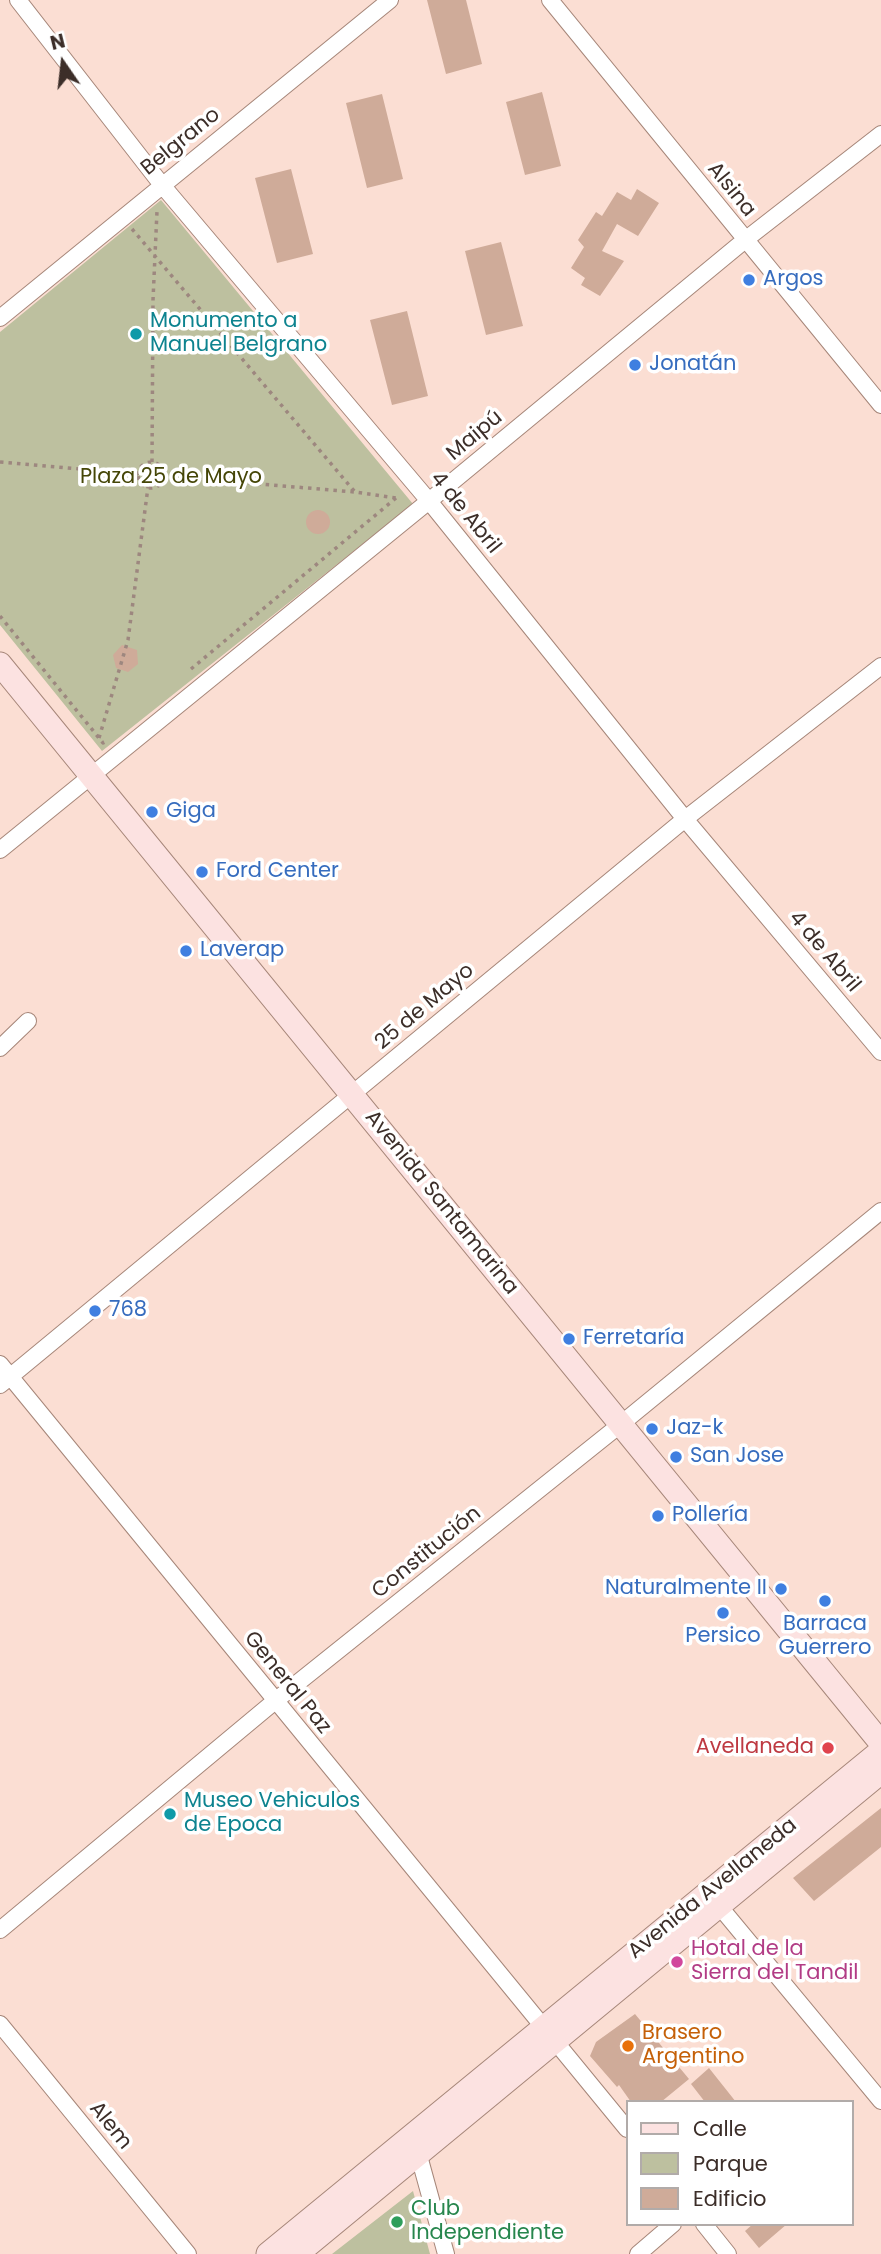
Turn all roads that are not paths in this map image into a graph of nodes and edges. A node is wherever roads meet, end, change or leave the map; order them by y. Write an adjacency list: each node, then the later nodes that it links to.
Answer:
1 (18, 0): 5 (street, 4 de Abril)
2 (390, 0): 5 (street, Belgrano)
3 (551, 0): 6 (street, Alsina)
4 (881, 134): 6 (street, Maipú)
5 (162, 185): 7 (street, Belgrano); 9 (street, 4 de Abril)
6 (745, 240): 8 (street, Alsina); 9 (street, Maipú)
7 (0, 318)
8 (881, 405)
9 (429, 501): 12 (street, Maipú); 13 (street, 4 de Abril)
10 (0, 664): 12 (main road, Avenida Santamarina)
11 (881, 666): 13 (street, 25 de Mayo)
12 (91, 775): 14 (street, Maipú); 18 (main road, Avenida Santamarina)
13 (685, 819): 17 (street, 4 de Abril); 18 (street, 25 de Mayo)
14 (0, 850)
15 (28, 1021): 16 (street)
16 (0, 1048)
17 (881, 1052)
18 (352, 1095): 20 (street, 25 de Mayo); 21 (main road, Avenida Santamarina)
19 (881, 1211): 21 (street, Constitución)
20 (3, 1375): 22 (street, General Paz)
21 (621, 1424): 22 (street, Constitución); 23 (main road, Avenida Santamarina)
22 (275, 1702): 27 (street, Constitución); 29 (street, General Paz)
23 (881, 1743)
24 (881, 1751): 29 (main road, Avenida Avellaneda)
25 (881, 1772): 26 (main road, Avenida Avellaneda)
26 (720, 1906): 29 (main road, Avenida Avellaneda); 30 (street)
27 (0, 1930)
28 (0, 2024): 35 (street, Alem)
29 (550, 2033): 31 (street, General Paz); 32 (main road, Avenida Avellaneda); 36 (main road, Avenida Avellaneda)
30 (881, 2101)
31 (626, 2128)
32 (419, 2156): 37 (main road, Avenida Avellaneda); 38 (street)
33 (671, 2226): 39 (street)
34 (706, 2226): 40 (street)
35 (188, 2254)
36 (268, 2254)
37 (297, 2254)
38 (446, 2254)
39 (638, 2254)
40 (728, 2254)

